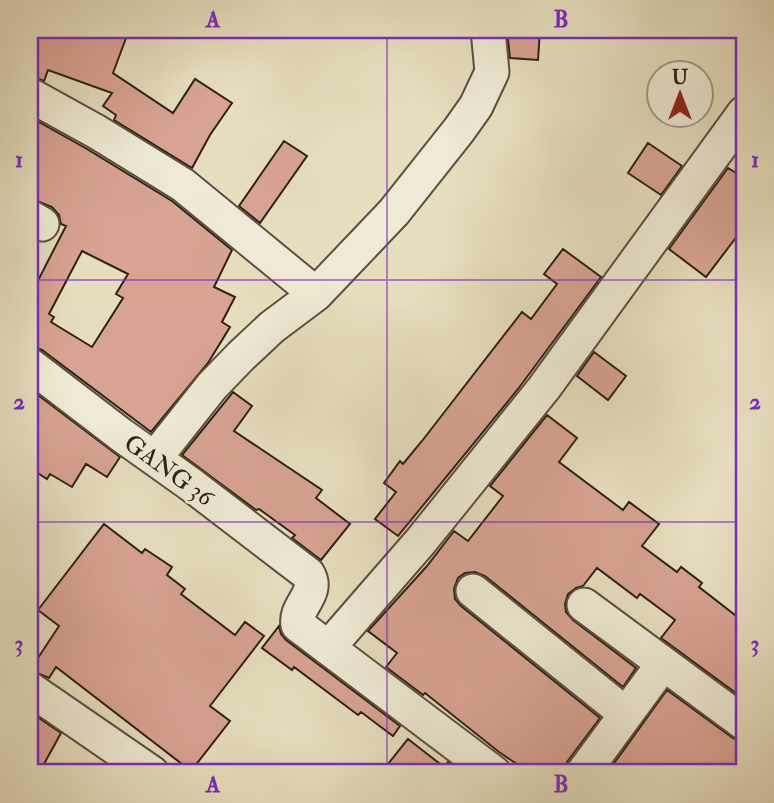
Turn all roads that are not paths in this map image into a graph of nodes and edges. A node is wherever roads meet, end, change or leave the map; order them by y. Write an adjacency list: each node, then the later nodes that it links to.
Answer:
1 (488, 30): 4 (street)
2 (30, 95): 4 (street)
3 (744, 113): 9 (street)
4 (316, 294): 6 (street)
5 (30, 365): 6 (street, GANG 36)
6 (155, 458): 9 (street, GANG 36)
7 (473, 591): 12 (street)
8 (584, 605): 10 (street)
9 (328, 648): 15 (street)
10 (663, 664): 12 (street); 13 (street)
11 (30, 689): 14 (street)
12 (626, 714): 16 (street)
13 (744, 723)
14 (138, 769)
15 (494, 773)
16 (583, 773)

